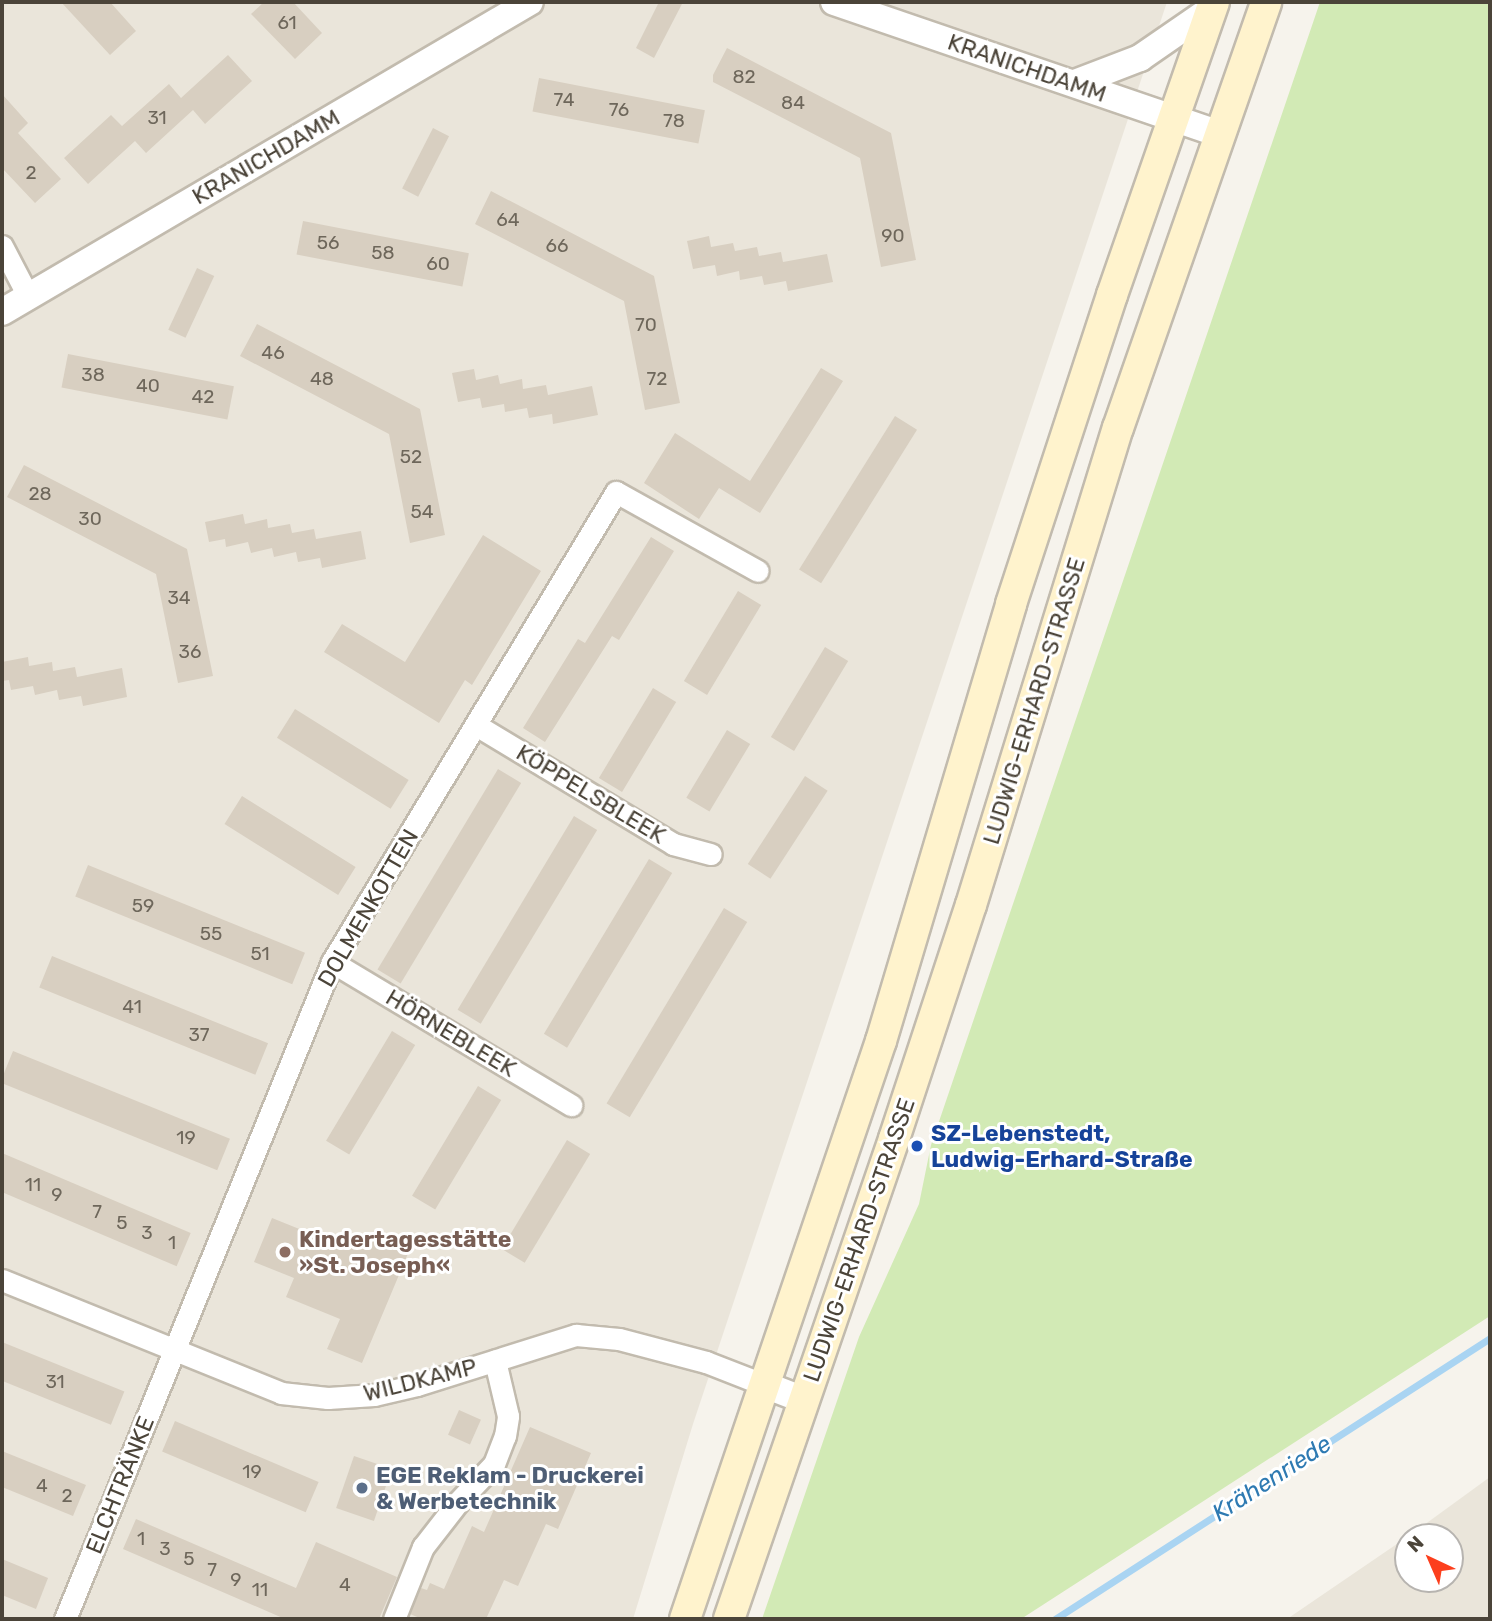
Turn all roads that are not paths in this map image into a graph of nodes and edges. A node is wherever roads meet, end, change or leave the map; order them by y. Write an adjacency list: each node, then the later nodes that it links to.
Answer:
1 (530, 2): 9 (street, KRANICHDAMM)
2 (834, 2): 5 (street, KRANICHDAMM)
3 (1266, 2): 7 (main road, LUDWIG-ERHARD-STRASSE)
4 (1212, 5): 5 (street); 6 (main road, LUDWIG-ERHARD-STRASSE)
5 (1075, 83): 6 (street, KRANICHDAMM)
6 (1174, 121): 7 (street, KRANICHDAMM); 19 (main road, LUDWIG-ERHARD-STRASSE)
7 (1220, 134): 20 (main road, LUDWIG-ERHARD-STRASSE)
8 (2, 246): 9 (street)
9 (28, 296): 10 (street, KRANICHDAMM)
10 (2, 312)
11 (758, 571): 12 (street, DOLMENKOTTEN)
12 (476, 725): 13 (street, KÖPPELSBLEEK); 14 (street, DOLMENKOTTEN)
13 (711, 854)
14 (331, 962): 15 (street, HÖRNEBLEEK); 17 (street, DOLMENKOTTEN)
15 (570, 1105)
16 (2, 1280): 17 (street, WILDKAMP)
17 (175, 1351): 18 (street, WILDKAMP); 21 (street, ELCHTRÄNKE)
18 (495, 1361): 19 (street, WILDKAMP); 22 (street)
19 (765, 1385): 20 (street, LUDWIG-ERHARD-STRASSE); 23 (main road, LUDWIG-ERHARD-STRASSE)
20 (804, 1400): 24 (main road, LUDWIG-ERHARD-STRASSE)
21 (65, 1619)
22 (394, 1619)
23 (685, 1619)
24 (729, 1619)

